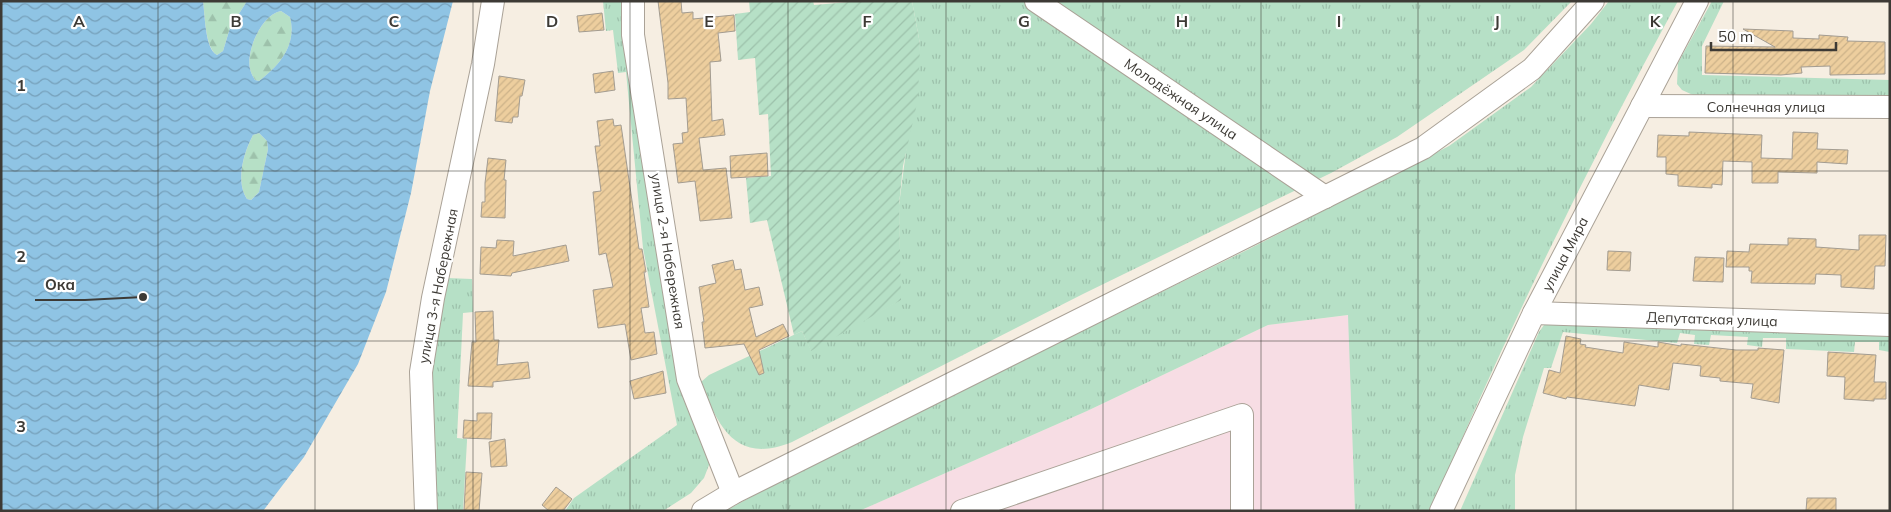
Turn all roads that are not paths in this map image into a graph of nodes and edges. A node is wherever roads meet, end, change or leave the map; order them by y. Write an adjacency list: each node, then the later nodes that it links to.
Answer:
1 (493, 1): 12 (street, улица 3-я Набережная)
2 (633, 1): 11 (street, улица 2-я Набережная)
3 (1036, 1): 8 (street, Молодёжная улица)
4 (1593, 1): 8 (street)
5 (1697, 1): 6 (street, улица Мира)
6 (1642, 106): 7 (street, Солнечная улица); 9 (street, улица Мира)
7 (1890, 107)
8 (1325, 197): 11 (street)
9 (1534, 313): 10 (street, Депутатская улица); 16 (street, улица Мира)
10 (1890, 325)
11 (733, 493): 13 (street)
12 (426, 511)
13 (703, 511)
14 (962, 511): 15 (street)
15 (1242, 511)
16 (1441, 511)

